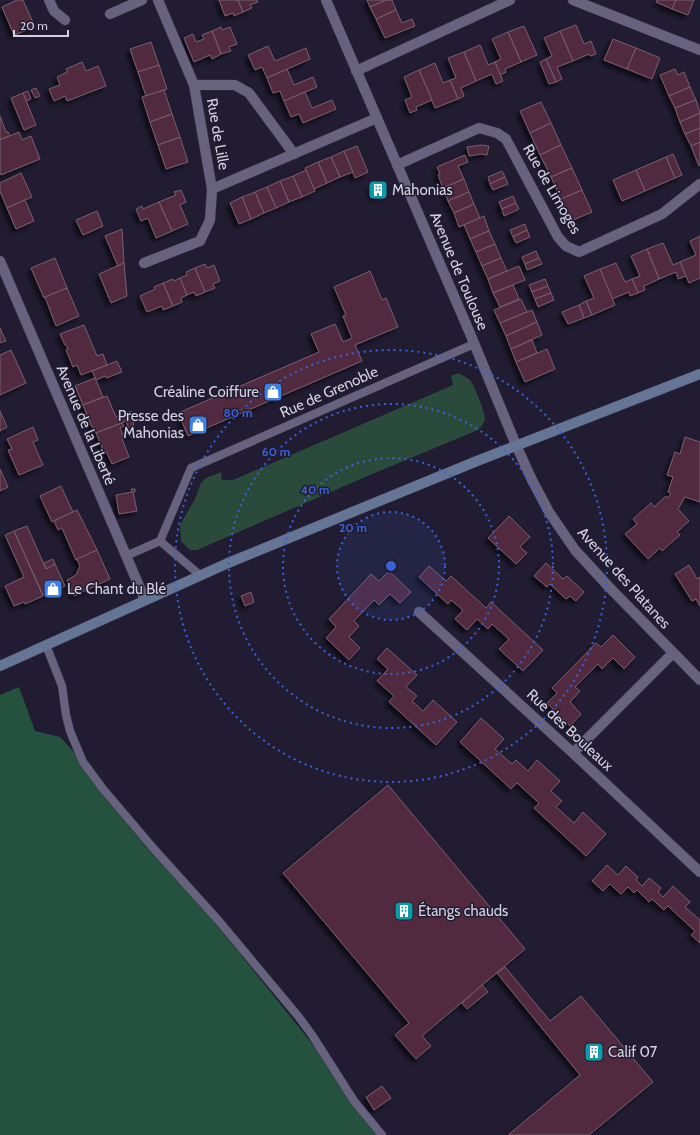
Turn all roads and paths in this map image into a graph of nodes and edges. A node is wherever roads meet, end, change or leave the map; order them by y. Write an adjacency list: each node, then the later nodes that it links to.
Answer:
1 (49, 0): 8 (street)
2 (142, 0): 7 (street)
3 (158, 0): 11 (street, Rue de Lille)
4 (326, 0): 10 (street, Avenue de Toulouse)
5 (510, 0): 10 (street)
6 (573, 0): 9 (street)
7 (110, 14)
8 (65, 20)
9 (700, 50)
10 (356, 71): 12 (street, Avenue de Toulouse)
11 (194, 85): 13 (street, Rue de Lille); 16 (street, Rue de Lille)
12 (377, 118): 13 (street, Rue de Lille); 14 (street, Avenue de Toulouse)
13 (294, 154): 16 (street, Rue de Lille)
14 (397, 165): 15 (street, Rue de Limoges); 19 (street, Avenue de Toulouse)
15 (700, 184)
16 (212, 189): 18 (street, Rue de Lille)
17 (0, 261): 23 (street, Avenue de la Liberté)
18 (144, 263)
19 (474, 344): 21 (street, Avenue de Toulouse); 22 (lane, Rue de Grenoble)
20 (700, 374): 21 (main road)
21 (516, 445): 24 (main road); 28 (street, Avenue des Platanes)
22 (160, 541): 23 (lane); 24 (lane)
23 (126, 556): 25 (street, Avenue de la Liberté)
24 (201, 576): 25 (main road)
25 (145, 600): 27 (main road)
26 (419, 612): 31 (street, Rue des Bouleaux)
27 (46, 645): 29 (main road); 33 (lane)
28 (673, 653): 30 (street, Avenue des Platanes); 31 (street)
29 (0, 666)
30 (700, 680)
31 (573, 753): 32 (street, Rue des Bouleaux)
32 (700, 872)
33 (382, 1135)

